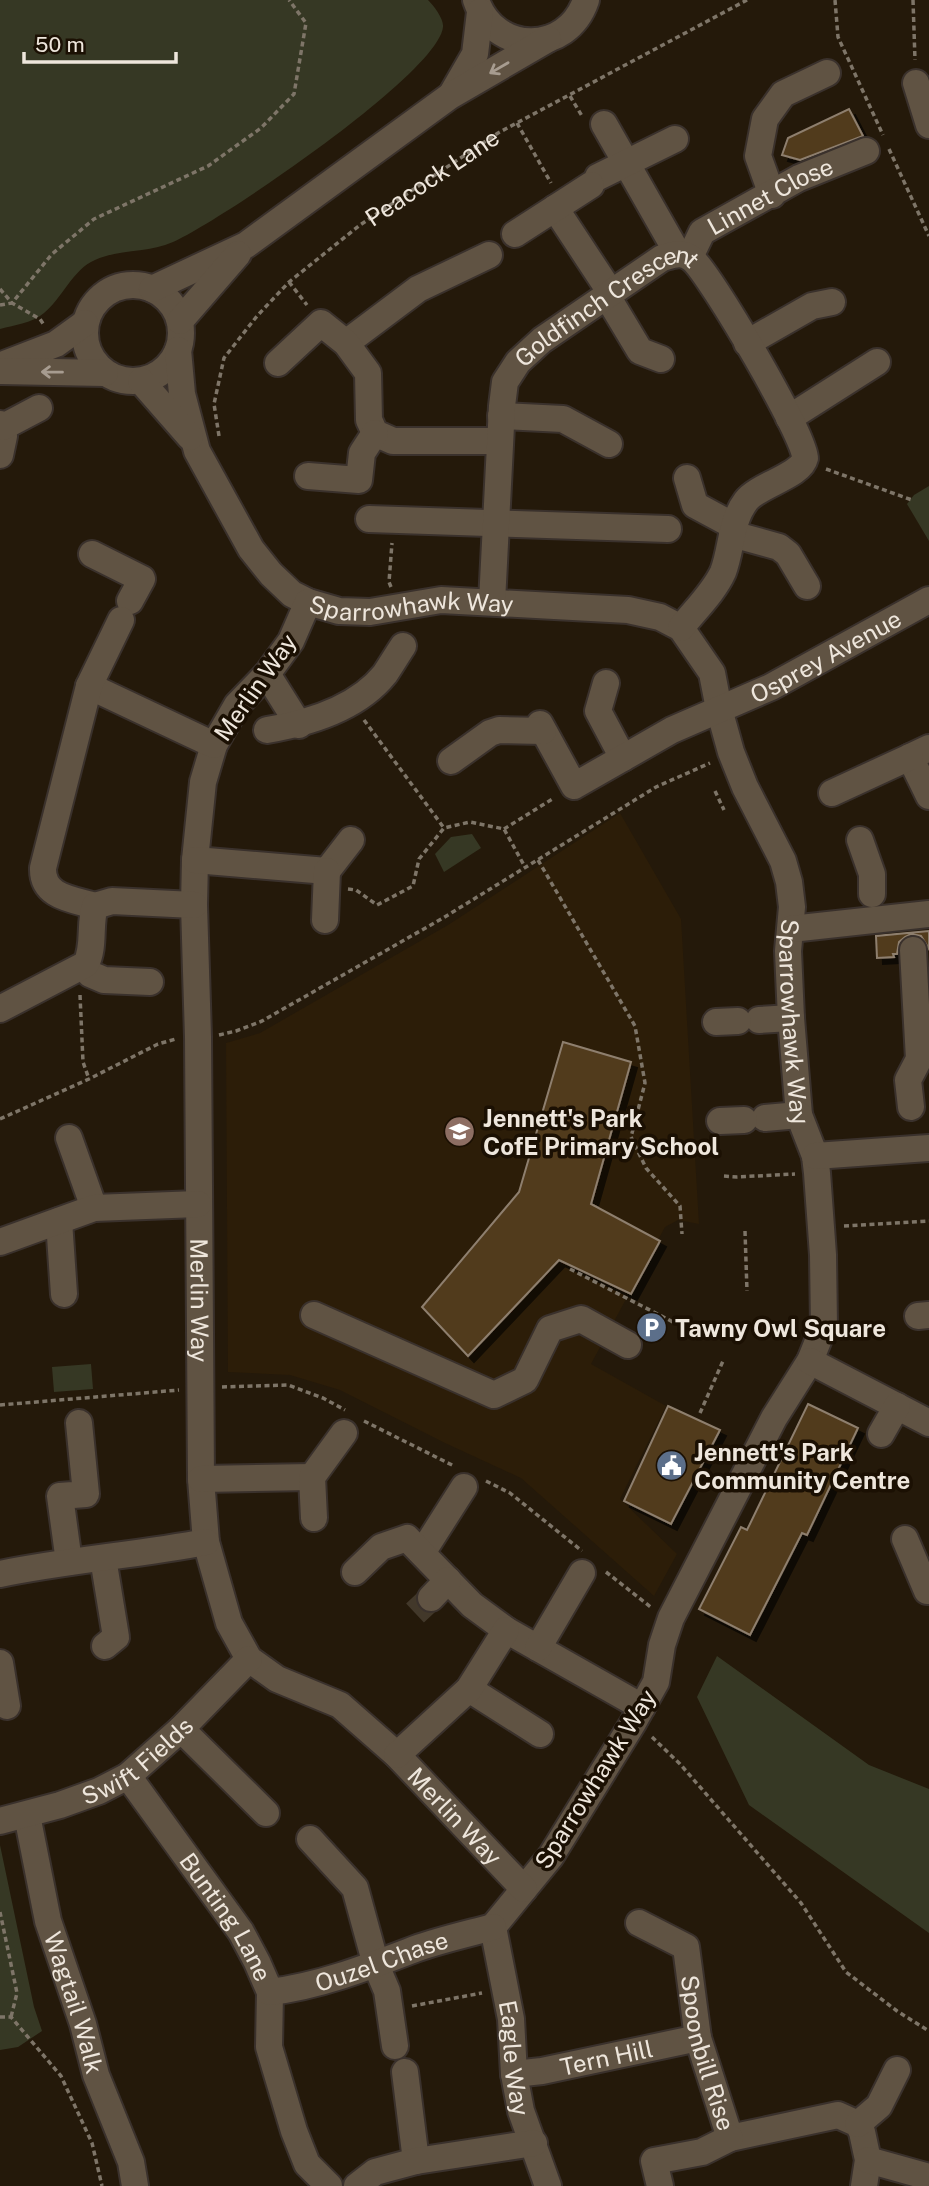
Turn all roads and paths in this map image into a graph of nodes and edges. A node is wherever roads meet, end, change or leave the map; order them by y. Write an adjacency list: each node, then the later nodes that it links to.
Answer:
1 (289, 0): 29 (path)
2 (586, 0): 7 (street)
3 (747, 0): 11 (path, Peacock Lane)
4 (835, 0): 15 (path)
5 (913, 0): 9 (path)
6 (478, 6): 7 (street); 10 (street)
7 (548, 39): 10 (street, one-way to 10)
8 (827, 73): 17 (street)
9 (916, 83): 13 (street)
10 (450, 96): 21 (street)
11 (517, 122): 18 (path); 24 (path, Peacock Lane)
12 (604, 124): 16 (street)
13 (929, 125)
14 (675, 139): 16 (street)
15 (879, 145): 17 (street, Linnet Close); 20 (path)
16 (628, 163): 18 (street); 23 (street)
17 (772, 195): 23 (street, Linnet Close)
18 (559, 206): 19 (street); 27 (street)
19 (515, 234)
20 (929, 236)
21 (247, 245): 26 (street); 31 (street)
22 (489, 255): 35 (street)
23 (684, 255): 27 (street, Goldfinch Crescent); 36 (street, Goldfinch Crescent)
24 (289, 282): 33 (path); 50 (path, Peacock Lane)
25 (0, 289): 29 (path)
26 (152, 289): 31 (street); 32 (street)
27 (609, 294): 38 (street); 48 (street, Goldfinch Crescent)
28 (832, 302): 36 (street)
29 (12, 303): 30 (path); 34 (path)
30 (0, 305)
31 (180, 321): 37 (street)
32 (85, 323): 41 (street); 43 (street)
33 (321, 323): 35 (street); 40 (street)
34 (49, 334)
35 (346, 343): 49 (street)
36 (747, 343): 46 (street, Goldfinch Crescent)
37 (178, 350): 44 (street); 51 (street, Sparrowhawk Way)
38 (662, 359)
39 (877, 362): 46 (street)
40 (278, 363)
41 (0, 365)
42 (0, 371): 43 (street, one-way to 42)
43 (105, 373): 44 (street)
44 (141, 381): 51 (street, Sparrowhawk Way)
45 (40, 408): 47 (street)
46 (789, 418): 54 (street, Goldfinch Crescent)
47 (1, 426): 53 (street)
48 (501, 429): 49 (street); 52 (street); 59 (street, Goldfinch Crescent)
49 (375, 433): 55 (street)
50 (220, 439)
51 (193, 441): 66 (street, Sparrowhawk Way)
52 (610, 444)
53 (0, 455)
54 (804, 462): 57 (path); 61 (street)
55 (308, 476)
56 (687, 478): 61 (street)
57 (912, 500)
58 (381, 519): 59 (street); 63 (path)
59 (496, 523): 60 (street); 67 (street, Goldfinch Crescent)
60 (668, 528)
61 (733, 530): 64 (street); 68 (street)
62 (92, 554): 72 (street)
63 (389, 582)
64 (807, 586)
65 (929, 600): 74 (street, Osprey Avenue)
66 (308, 602): 67 (street, Sparrowhawk Way); 70 (street, Merlin Way)
67 (492, 602): 68 (street, Sparrowhawk Way)
68 (681, 628): 74 (street, Sparrowhawk Way)
69 (403, 646): 73 (street)
70 (267, 674): 75 (street); 77 (street, Merlin Way)
71 (606, 682): 79 (street)
72 (89, 686): 77 (street); 96 (street)
73 (351, 703): 75 (street); 87 (path)
74 (719, 709): 79 (street, Osprey Avenue); 100 (street, Sparrowhawk Way)
75 (299, 725): 76 (street)
76 (267, 730)
77 (214, 745): 91 (street, Merlin Way)
78 (920, 752): 84 (street); 85 (street)
79 (623, 758): 82 (street, Osprey Avenue)
80 (451, 761): 82 (street)
81 (704, 767): 92 (path)
82 (574, 786): 88 (path)
83 (715, 791): 86 (path)
84 (832, 793)
85 (929, 796)
86 (724, 810)
87 (444, 828): 88 (path); 94 (path)
88 (504, 829): 93 (path)
89 (351, 840): 94 (street)
90 (860, 840): 97 (street)
91 (195, 860): 94 (street); 95 (street, Merlin Way)
92 (538, 860): 93 (path); 123 (path)
93 (525, 867): 106 (path)
94 (327, 879): 98 (street)
95 (194, 905): 96 (street); 117 (street, Merlin Way)
96 (95, 906): 101 (street)
97 (873, 906): 99 (street); 100 (street)
98 (325, 920)
99 (916, 928): 109 (street)
100 (791, 929): 104 (street, Sparrowhawk Way)
101 (82, 967): 102 (street); 103 (street); 108 (path)
102 (150, 982)
103 (0, 1009)
104 (792, 1018): 105 (street); 110 (street, Sparrowhawk Way)
105 (738, 1021)
106 (222, 1034)
107 (172, 1039): 108 (path)
108 (89, 1079): 111 (path)
109 (911, 1107)
110 (799, 1115): 112 (street); 115 (street, Sparrowhawk Way)
111 (0, 1119)
112 (743, 1120)
113 (69, 1138): 118 (street)
114 (929, 1148): 115 (street)
115 (816, 1164): 116 (path); 132 (street, Sparrowhawk Way)
116 (724, 1175)
117 (198, 1204): 118 (street); 142 (street, Merlin Way)
118 (94, 1208): 119 (street)
119 (59, 1220): 124 (street); 127 (street)
120 (929, 1222): 121 (path)
121 (835, 1227)
122 (745, 1231): 126 (path)
123 (682, 1234)
124 (0, 1242)
125 (570, 1269): 129 (path)
126 (747, 1291)
127 (64, 1294)
128 (314, 1315): 130 (street)
129 (675, 1323)
130 (628, 1345)
131 (723, 1361): 136 (path)
132 (810, 1362): 135 (street); 161 (street, Sparrowhawk Way)
133 (177, 1390): 134 (path)
134 (0, 1405)
135 (897, 1406): 138 (street); 140 (street)
136 (699, 1413)
137 (79, 1423): 149 (street)
138 (929, 1423)
139 (344, 1433): 141 (street)
140 (881, 1434)
141 (312, 1477): 142 (street); 144 (street)
142 (201, 1479): 145 (street, Merlin Way)
143 (464, 1487): 147 (street)
144 (314, 1518)
145 (206, 1542): 148 (street); 157 (street, Merlin Way)
146 (916, 1551): 153 (street)
147 (422, 1553): 150 (street); 154 (street)
148 (103, 1559): 149 (street); 155 (street)
149 (69, 1562): 152 (street)
150 (355, 1572)
151 (582, 1573): 156 (street)
152 (1, 1574)
153 (927, 1591)
154 (506, 1630): 156 (street); 159 (street)
155 (105, 1646)
156 (538, 1648): 161 (street)
157 (249, 1659): 162 (street, Swift Fields); 164 (street, Merlin Way)
158 (0, 1663): 160 (street)
159 (469, 1689): 163 (street); 164 (street)
160 (7, 1706)
161 (644, 1719): 170 (street, Sparrowhawk Way); 180 (path)
162 (181, 1729): 165 (street, Swift Fields); 166 (street)
163 (540, 1734)
164 (397, 1755): 170 (street, Merlin Way)
165 (128, 1776): 167 (street, Swift Fields); 175 (street, Bunting Lane)
166 (266, 1813)
167 (27, 1815): 168 (street, Swift Fields); 193 (street, Wagtail Walk)
168 (0, 1821)
169 (310, 1839): 174 (street)
170 (524, 1889): 173 (street, Sparrowhawk Way)
171 (0, 1912): 179 (path)
172 (639, 1923): 181 (street, Spoonbill Rise)
173 (493, 1927): 174 (street, Ouzel Chase); 185 (street, Eagle Way)
174 (376, 1965): 175 (street, Ouzel Chase); 177 (street)
175 (270, 1992): 194 (street, Bunting Lane)
176 (482, 1993): 177 (path)
177 (390, 2010): 182 (street)
178 (0, 2017): 179 (path)
179 (11, 2017): 192 (path)
180 (929, 2031)
181 (698, 2038): 185 (street, Tern Hill); 187 (street, Spoonbill Rise)
182 (395, 2046)
183 (897, 2070): 186 (street)
184 (405, 2072): 189 (street)
185 (514, 2074): 188 (street, Eagle Way)
186 (858, 2124): 187 (street, Spoonbill Rise); 190 (street)
187 (730, 2138): 197 (street)
188 (534, 2143): 189 (street); 196 (street, Eagle Way)
189 (416, 2161): 195 (street)
190 (866, 2173): 191 (street)
191 (929, 2177)
192 (102, 2186)
193 (135, 2186)
194 (328, 2186)
195 (357, 2186)
196 (548, 2186)
197 (660, 2186)

